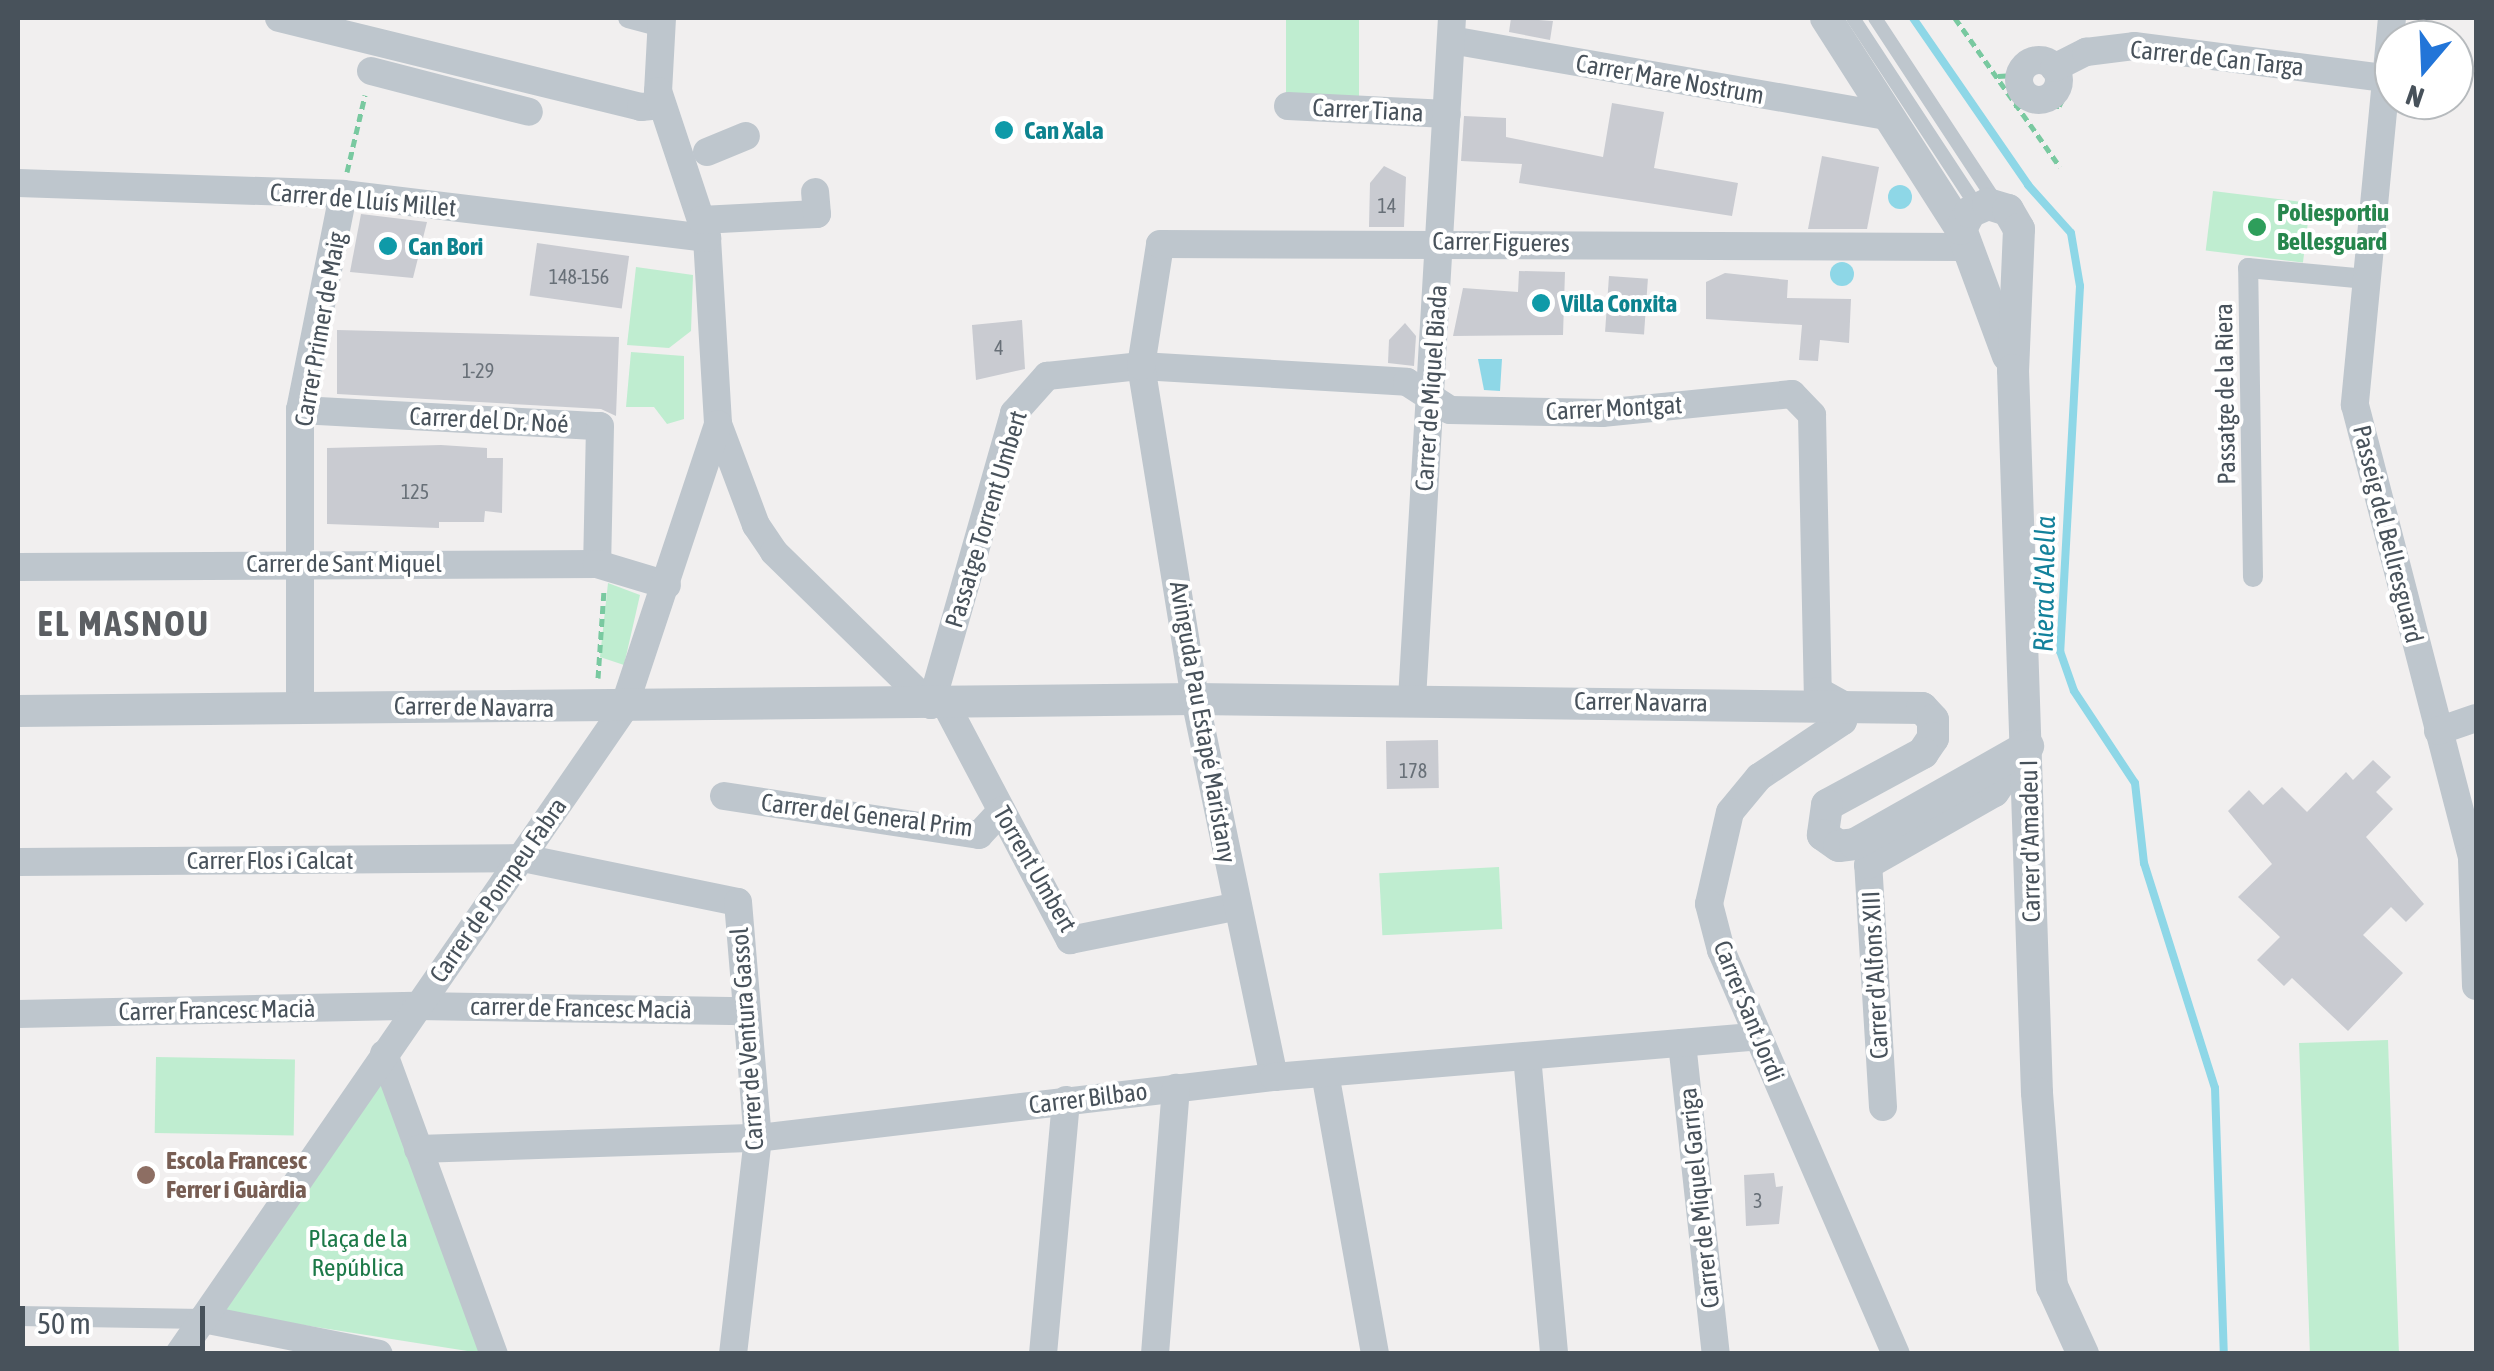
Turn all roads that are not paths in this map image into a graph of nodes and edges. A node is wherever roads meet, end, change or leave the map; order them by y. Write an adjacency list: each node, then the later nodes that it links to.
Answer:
1 (280, 18): 11 (street)
2 (628, 18): 6 (street)
3 (1826, 18): 15 (street, Carrer d'Amadeu I)
4 (1854, 18): 22 (lane)
5 (1875, 18): 22 (lane)
6 (662, 22): 11 (street)
7 (1452, 29): 14 (street, Carrer de Miquel Biada); 15 (street, Carrer Mare Nostrum)
8 (371, 71): 13 (street)
9 (2008, 76): 10 (street, Carrer de Can Targa)
10 (2374, 77)
11 (662, 105): 23 (street)
12 (1288, 106): 14 (street, Carrer Tiana)
13 (530, 112)
14 (1447, 114): 24 (street, Carrer de Miquel Biada)
15 (1890, 117): 22 (street, Carrer d'Amadeu I)
16 (2380, 120): 26 (street, Passeig del Bellresguard)
17 (746, 136): 18 (street)
18 (707, 152)
19 (18, 183): 21 (street, Carrer de Lluís Millet)
20 (815, 192): 23 (street, Carrer de Lluís Millet)
21 (343, 194): 23 (street, Carrer de Lluís Millet); 30 (street, Carrer Primer de Maig)
22 (1974, 226): 24 (street, Carrer Figueres); 25 (street); 25 (street, Carrer d'Amadeu I); 28 (street, Carrer d'Amadeu I)
23 (704, 229): 31 (street)
24 (1440, 241): 27 (street, Carrer Figueres); 29 (street, Carrer de Miquel Biada)
25 (2014, 249): 28 (street, Carrer d'Amadeu I)
26 (2366, 279): 35 (street, Passatge de la Riera); 45 (street, Passeig del Bellresguard)
27 (1141, 366): 29 (street, Carrer Montgat); 37 (street, Avinguda Pau Estapé Maristany); 41 (street, Passatge Torrent Umbert)
28 (2013, 370): 46 (street, Carrer d'Amadeu I)
29 (1430, 392): 38 (street, Carrer de Miquel Biada); 39 (street, Carrer Montgat)
30 (300, 410): 32 (street, Carrer Primer de Maig); 33 (street, Carrer del Dr. Noé)
31 (718, 424): 36 (street, Carrer de Pompeu Fabra); 41 (street, Torrent Umbert)
32 (301, 561): 33 (street, Carrer de Sant Miquel); 34 (street, Carrer de Sant Miquel); 40 (street, Carrer Primer de Maig)
33 (603, 566): 36 (street, Carrer de Sant Miquel)
34 (18, 567)
35 (2253, 577)
36 (666, 585): 42 (street, Carrer de Pompeu Fabra)
37 (1196, 699): 38 (street, Carrer Navarra); 41 (street, Carrer Navarra); 53 (street, Avinguda Pau Estapé Maristany)
38 (1412, 699): 39 (street, Carrer Navarra)
39 (1826, 701): 46 (street, Carrer Navarra); 58 (street, Carrer Sant Jordi)
40 (300, 705): 42 (street, Carrer de Navarra); 43 (street, Carrer de Navarra)
41 (938, 705): 42 (street, Carrer de Navarra); 48 (street, Torrent Umbert)
42 (610, 709): 50 (street, Carrer de Pompeu Fabra)
43 (18, 711)
44 (2476, 718): 45 (street)
45 (2438, 731): 49 (street, Passeig del Bellresguard)
46 (2028, 746): 66 (street, Carrer d'Alfons XIII); 69 (street, Carrer d'Amadeu I)
47 (724, 796): 48 (street, Carrer del General Prim)
48 (1002, 811): 53 (street, Torrent Umbert)
49 (2471, 833): 54 (street, Passeig del Bellresguard)
50 (523, 858): 51 (street, Carrer Flos i Calcat); 52 (street, Carrer Flos i Calcat); 55 (street, Carrer de Pompeu Fabra)
51 (18, 862)
52 (738, 902): 56 (street, Carrer de Ventura Gassol)
53 (1238, 906): 63 (street, Avinguda Pau Estapé Maristany)
54 (2476, 986)
55 (416, 1006): 56 (street, carrer de Francesc Macià); 57 (street, Carrer Francesc Macià); 60 (street, Carrer de Pompeu Fabra)
56 (746, 1011): 67 (street, Carrer de Ventura Gassol)
57 (18, 1014)
58 (1758, 1036): 59 (street, Carrer Bilbao); 81 (street, Carrer Sant Jordi)
59 (1682, 1042): 61 (street, Carrer Bilbao); 80 (street, Carrer de Miquel Garriga)
60 (384, 1054): 68 (street); 71 (street, Carrer de Pompeu Fabra)
61 (1527, 1056): 62 (street, Carrer Bilbao); 79 (street)
62 (1325, 1073): 63 (street, Carrer Bilbao); 78 (street)
63 (1274, 1077): 64 (street, Carrer Bilbao)
64 (1176, 1088): 65 (street, Carrer Bilbao); 77 (street)
65 (1066, 1100): 67 (street, Carrer Bilbao); 76 (street)
66 (1883, 1108)
67 (758, 1138): 68 (street, Carrer Bilbao); 75 (street, Carrer de Ventura Gassol)
68 (418, 1149): 74 (street)
69 (2060, 1310): 82 (street); 83 (street)
70 (18, 1316): 71 (street)
71 (204, 1319): 72 (street); 73 (street, Carrer de Pompeu Fabra)
72 (362, 1352)
73 (179, 1354)
74 (494, 1354)
75 (733, 1354)
76 (1043, 1354)
77 (1155, 1354)
78 (1375, 1354)
79 (1554, 1354)
80 (1716, 1354)
81 (1896, 1354)
82 (2059, 1354)
83 (2083, 1354)

